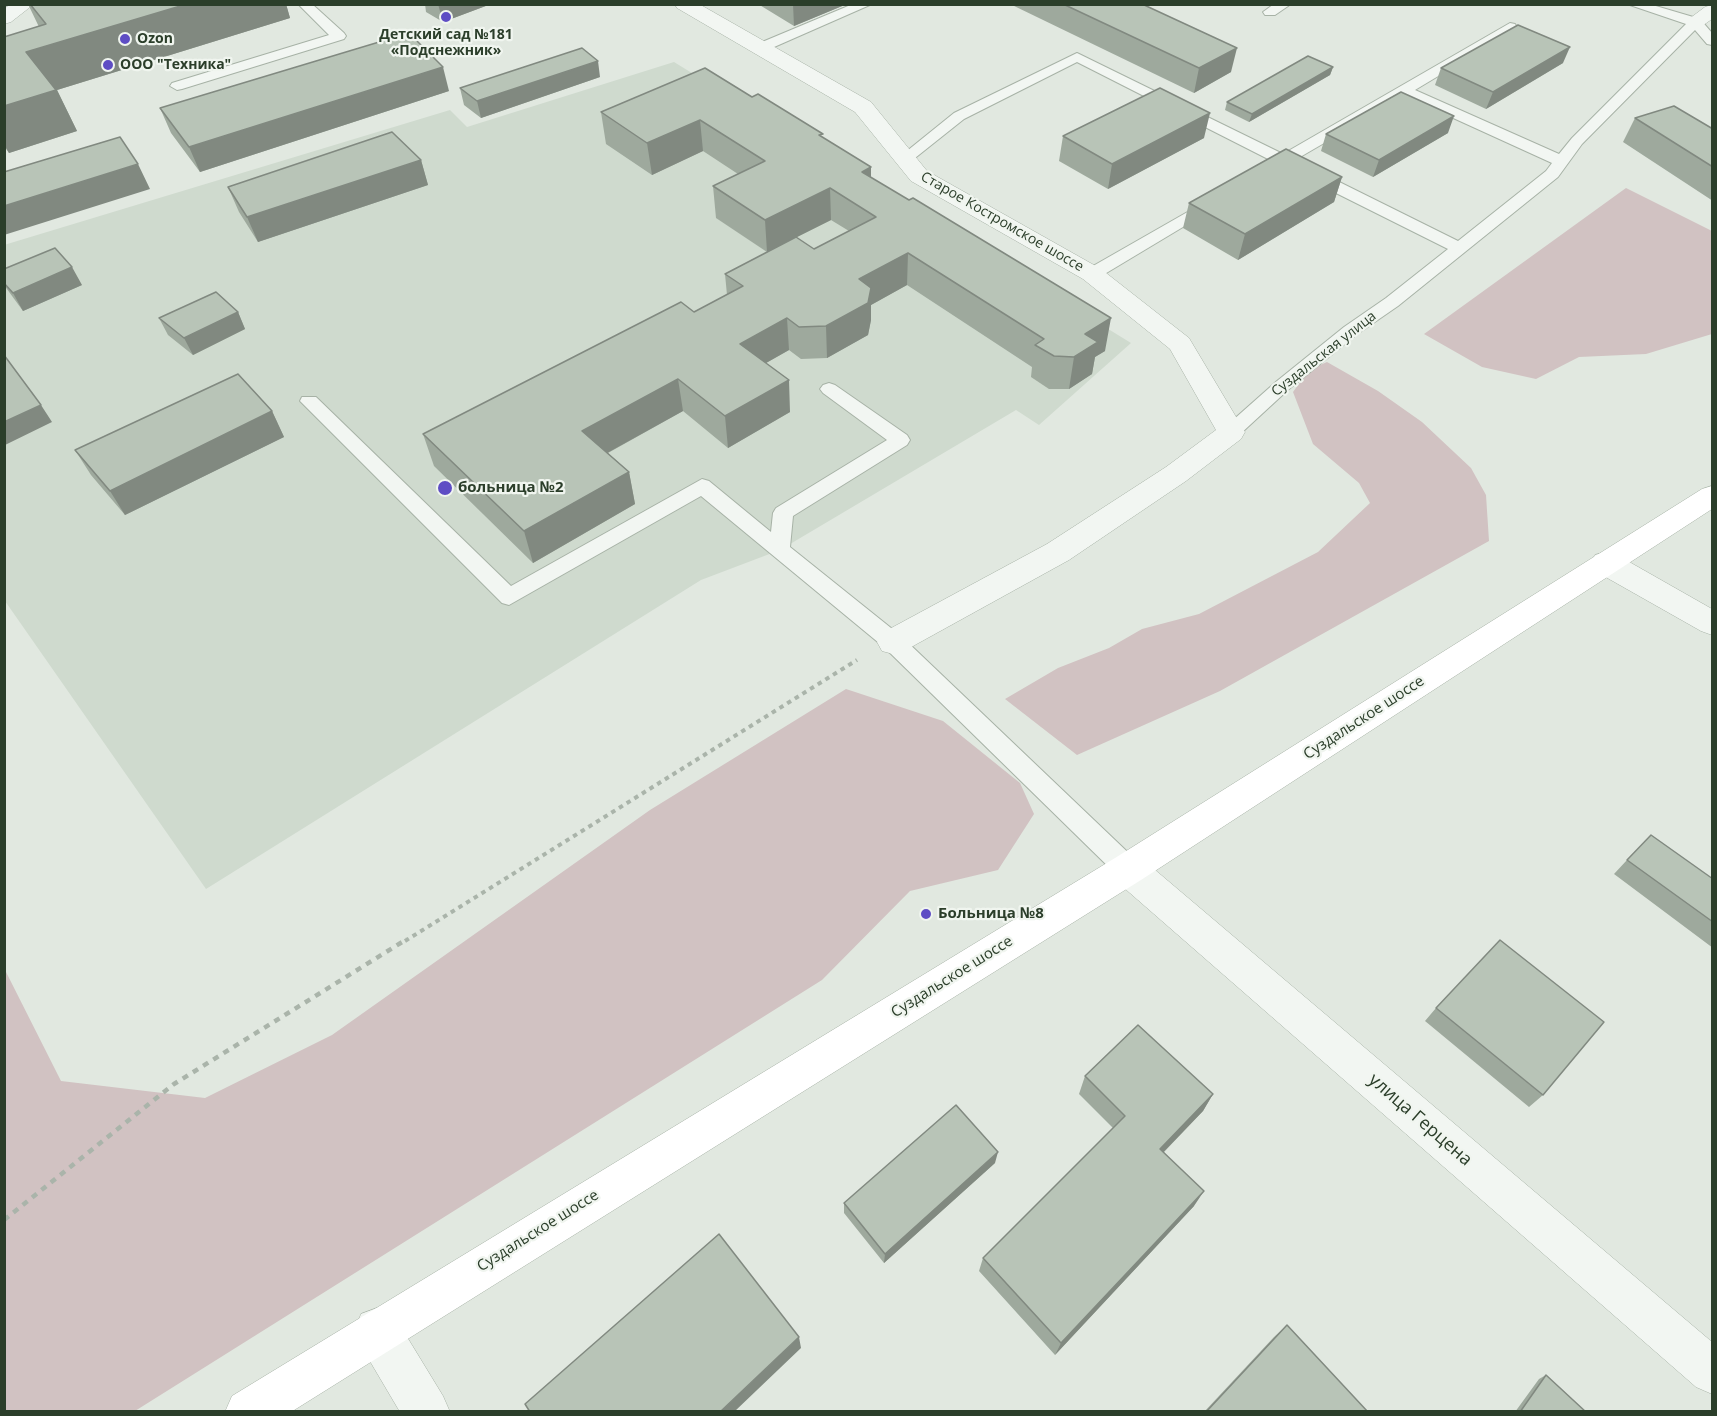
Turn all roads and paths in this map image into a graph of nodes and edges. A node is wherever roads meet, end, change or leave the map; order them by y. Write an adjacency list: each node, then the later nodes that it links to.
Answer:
1 (25, 4): 9 (street)
2 (304, 4): 14 (lane)
3 (684, 4): 13 (street, Старое Костромское шоссе)
4 (866, 4): 13 (lane)
5 (1285, 4): 8 (lane)
6 (1633, 4): 10 (lane)
7 (1713, 11): 10 (street, Суздальская улица)
8 (1270, 12)
9 (4, 18)
10 (1695, 22): 12 (lane); 18 (lane, Суздальская улица)
11 (1510, 27): 15 (lane)
12 (1713, 41)
13 (760, 48): 16 (street, Старое Костромское шоссе)
14 (177, 86)
15 (1404, 90): 17 (lane); 18 (lane)
16 (905, 159): 17 (lane); 22 (street, Старое Костромское шоссе)
17 (1285, 160): 19 (lane); 21 (lane)
18 (1563, 162): 21 (lane, Суздальская улица)
19 (1264, 172)
20 (1224, 196): 22 (lane)
21 (1459, 248): 25 (lane, Суздальская улица)
22 (1092, 274): 25 (street, Старое Костромское шоссе)
23 (829, 389): 27 (lane)
24 (309, 401): 27 (lane)
25 (1231, 432): 30 (street, Суздальская улица)
26 (1713, 496): 28 (main road, Суздальское шоссе)
27 (780, 550): 30 (lane)
28 (1606, 563): 29 (street); 31 (main road, Суздальское шоссе)
29 (1713, 623)
30 (892, 642): 31 (lane); 32 (path)
31 (1128, 869): 33 (main road, Суздальское шоссе); 34 (street, улица Герцена)
32 (4, 1220)
33 (376, 1330): 35 (main road, Суздальское шоссе); 36 (street)
34 (1713, 1371)
35 (248, 1412)
36 (427, 1412)

